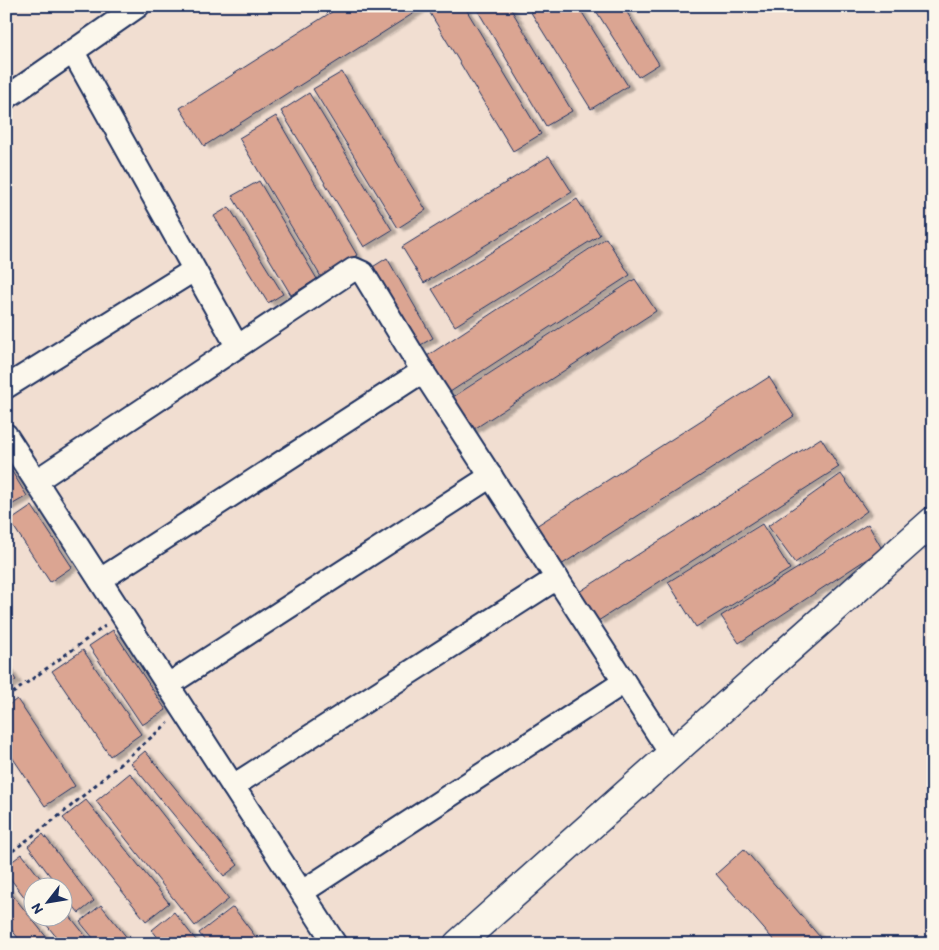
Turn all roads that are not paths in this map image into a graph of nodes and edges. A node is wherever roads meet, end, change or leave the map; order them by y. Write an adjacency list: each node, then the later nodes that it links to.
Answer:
1 (138, 6): 2 (street)
2 (73, 52): 3 (street); 4 (street)
3 (6, 98)
4 (194, 270): 5 (street); 7 (street)
5 (237, 346): 6 (street); 10 (street)
6 (423, 371): 9 (street); 13 (street)
7 (6, 388)
8 (6, 435): 10 (street)
9 (491, 476): 12 (street); 15 (street)
10 (36, 481): 13 (street)
11 (933, 521): 16 (street)
12 (558, 578): 14 (street); 17 (street)
13 (100, 580): 15 (street)
14 (624, 682): 16 (street); 18 (street)
15 (168, 684): 17 (street)
16 (671, 754): 20 (street)
17 (233, 786): 18 (street)
18 (302, 892): 19 (street)
19 (335, 944)
20 (458, 944)

